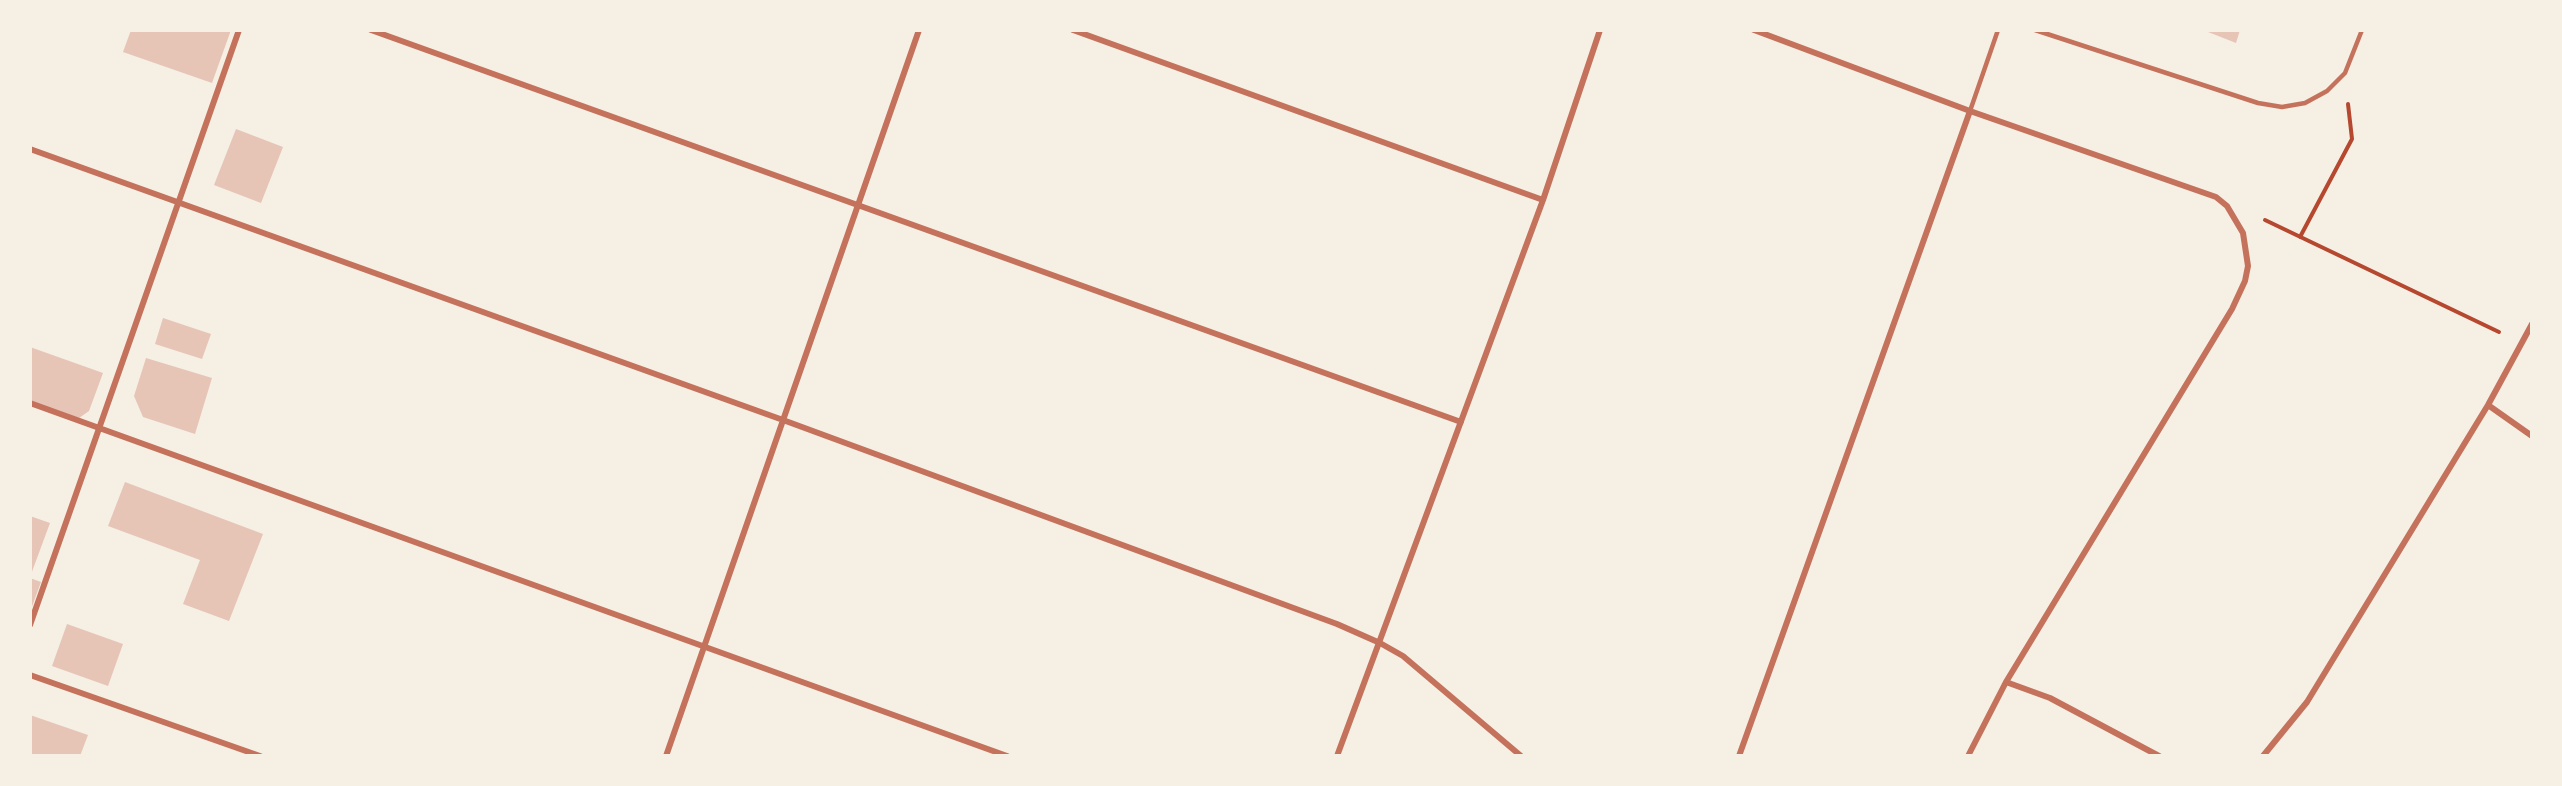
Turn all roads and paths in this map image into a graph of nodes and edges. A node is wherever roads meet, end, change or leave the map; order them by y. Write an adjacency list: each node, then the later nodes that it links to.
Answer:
1 (239, 30): 14 (street)
2 (371, 30): 15 (street)
3 (919, 30): 15 (street)
4 (1073, 30): 13 (street)
5 (1600, 30): 13 (street)
6 (1754, 30): 11 (street)
7 (1998, 30): 11 (lane)
8 (2035, 30): 10 (lane)
9 (2362, 30): 10 (lane)
10 (2344, 73): 17 (path)
11 (1970, 111): 30 (street); 36 (street)
12 (30, 149): 14 (street)
13 (1543, 200): 23 (street)
14 (179, 202): 22 (street); 24 (street)
15 (857, 206): 22 (street); 23 (street)
16 (2258, 217): 17 (path)
17 (2300, 237): 19 (path)
18 (2532, 324): 19 (street)
19 (2523, 343): 21 (street)
20 (30, 403): 24 (street)
21 (2488, 405): 25 (street); 39 (street)
22 (783, 420): 27 (street); 28 (street)
23 (1461, 422): 27 (street)
24 (99, 428): 26 (street); 28 (street)
25 (2532, 436)
26 (30, 625)
27 (1380, 643): 34 (street); 35 (street)
28 (704, 647): 32 (street); 33 (street)
29 (30, 675): 31 (street)
30 (2006, 682): 37 (street); 38 (street)
31 (260, 756)
32 (666, 756)
33 (1007, 756)
34 (1337, 756)
35 (1521, 756)
36 (1739, 756)
37 (1968, 756)
38 (2158, 756)
39 (2263, 756)

